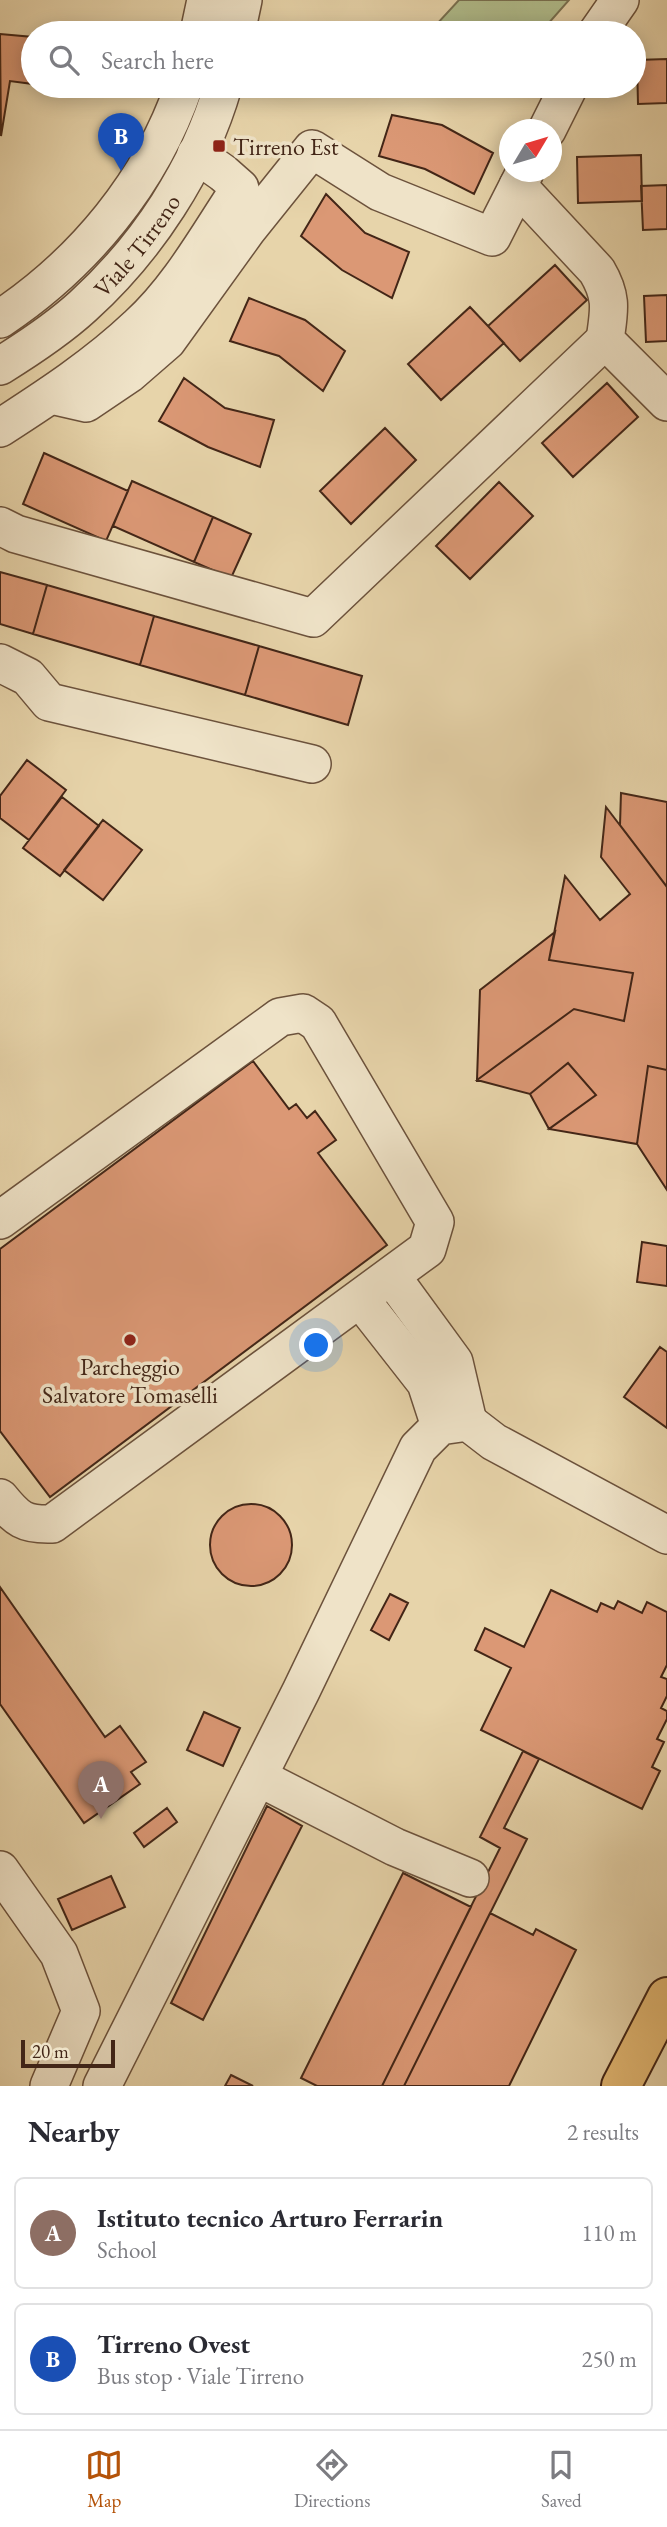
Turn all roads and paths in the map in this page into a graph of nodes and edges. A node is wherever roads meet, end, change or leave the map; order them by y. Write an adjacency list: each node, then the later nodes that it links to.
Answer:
1 (206, 0): 4 (street)
2 (243, 0): 5 (street)
3 (620, 0): 6 (street)
4 (202, 21)
5 (239, 21)
6 (605, 21)
7 (179, 98): 14 (street, Viale Tirreno)
8 (219, 98): 11 (street, Viale Tirreno)
9 (563, 98): 10 (street)
10 (552, 119)
11 (196, 154): 16 (street, Viale Tirreno); 17 (street)
12 (520, 182): 17 (street)
13 (524, 182): 15 (street)
14 (0, 319)
15 (605, 340): 18 (street); 20 (street)
16 (0, 366)
17 (51, 395): 19 (street)
18 (667, 402)
19 (0, 428)
20 (0, 526)
21 (0, 663): 22 (street)
22 (312, 764)
23 (0, 1220): 24 (street)
24 (392, 1277): 25 (street); 26 (street)
25 (361, 1300): 26 (street); 27 (street)
26 (454, 1424): 28 (street); 29 (street)
27 (0, 1498)
28 (667, 1535)
29 (258, 1777): 31 (street); 35 (street)
30 (0, 1870): 34 (street)
31 (470, 1878)
32 (664, 2000): 33 (main road)
33 (634, 2076)
34 (49, 2086)
35 (102, 2086)

